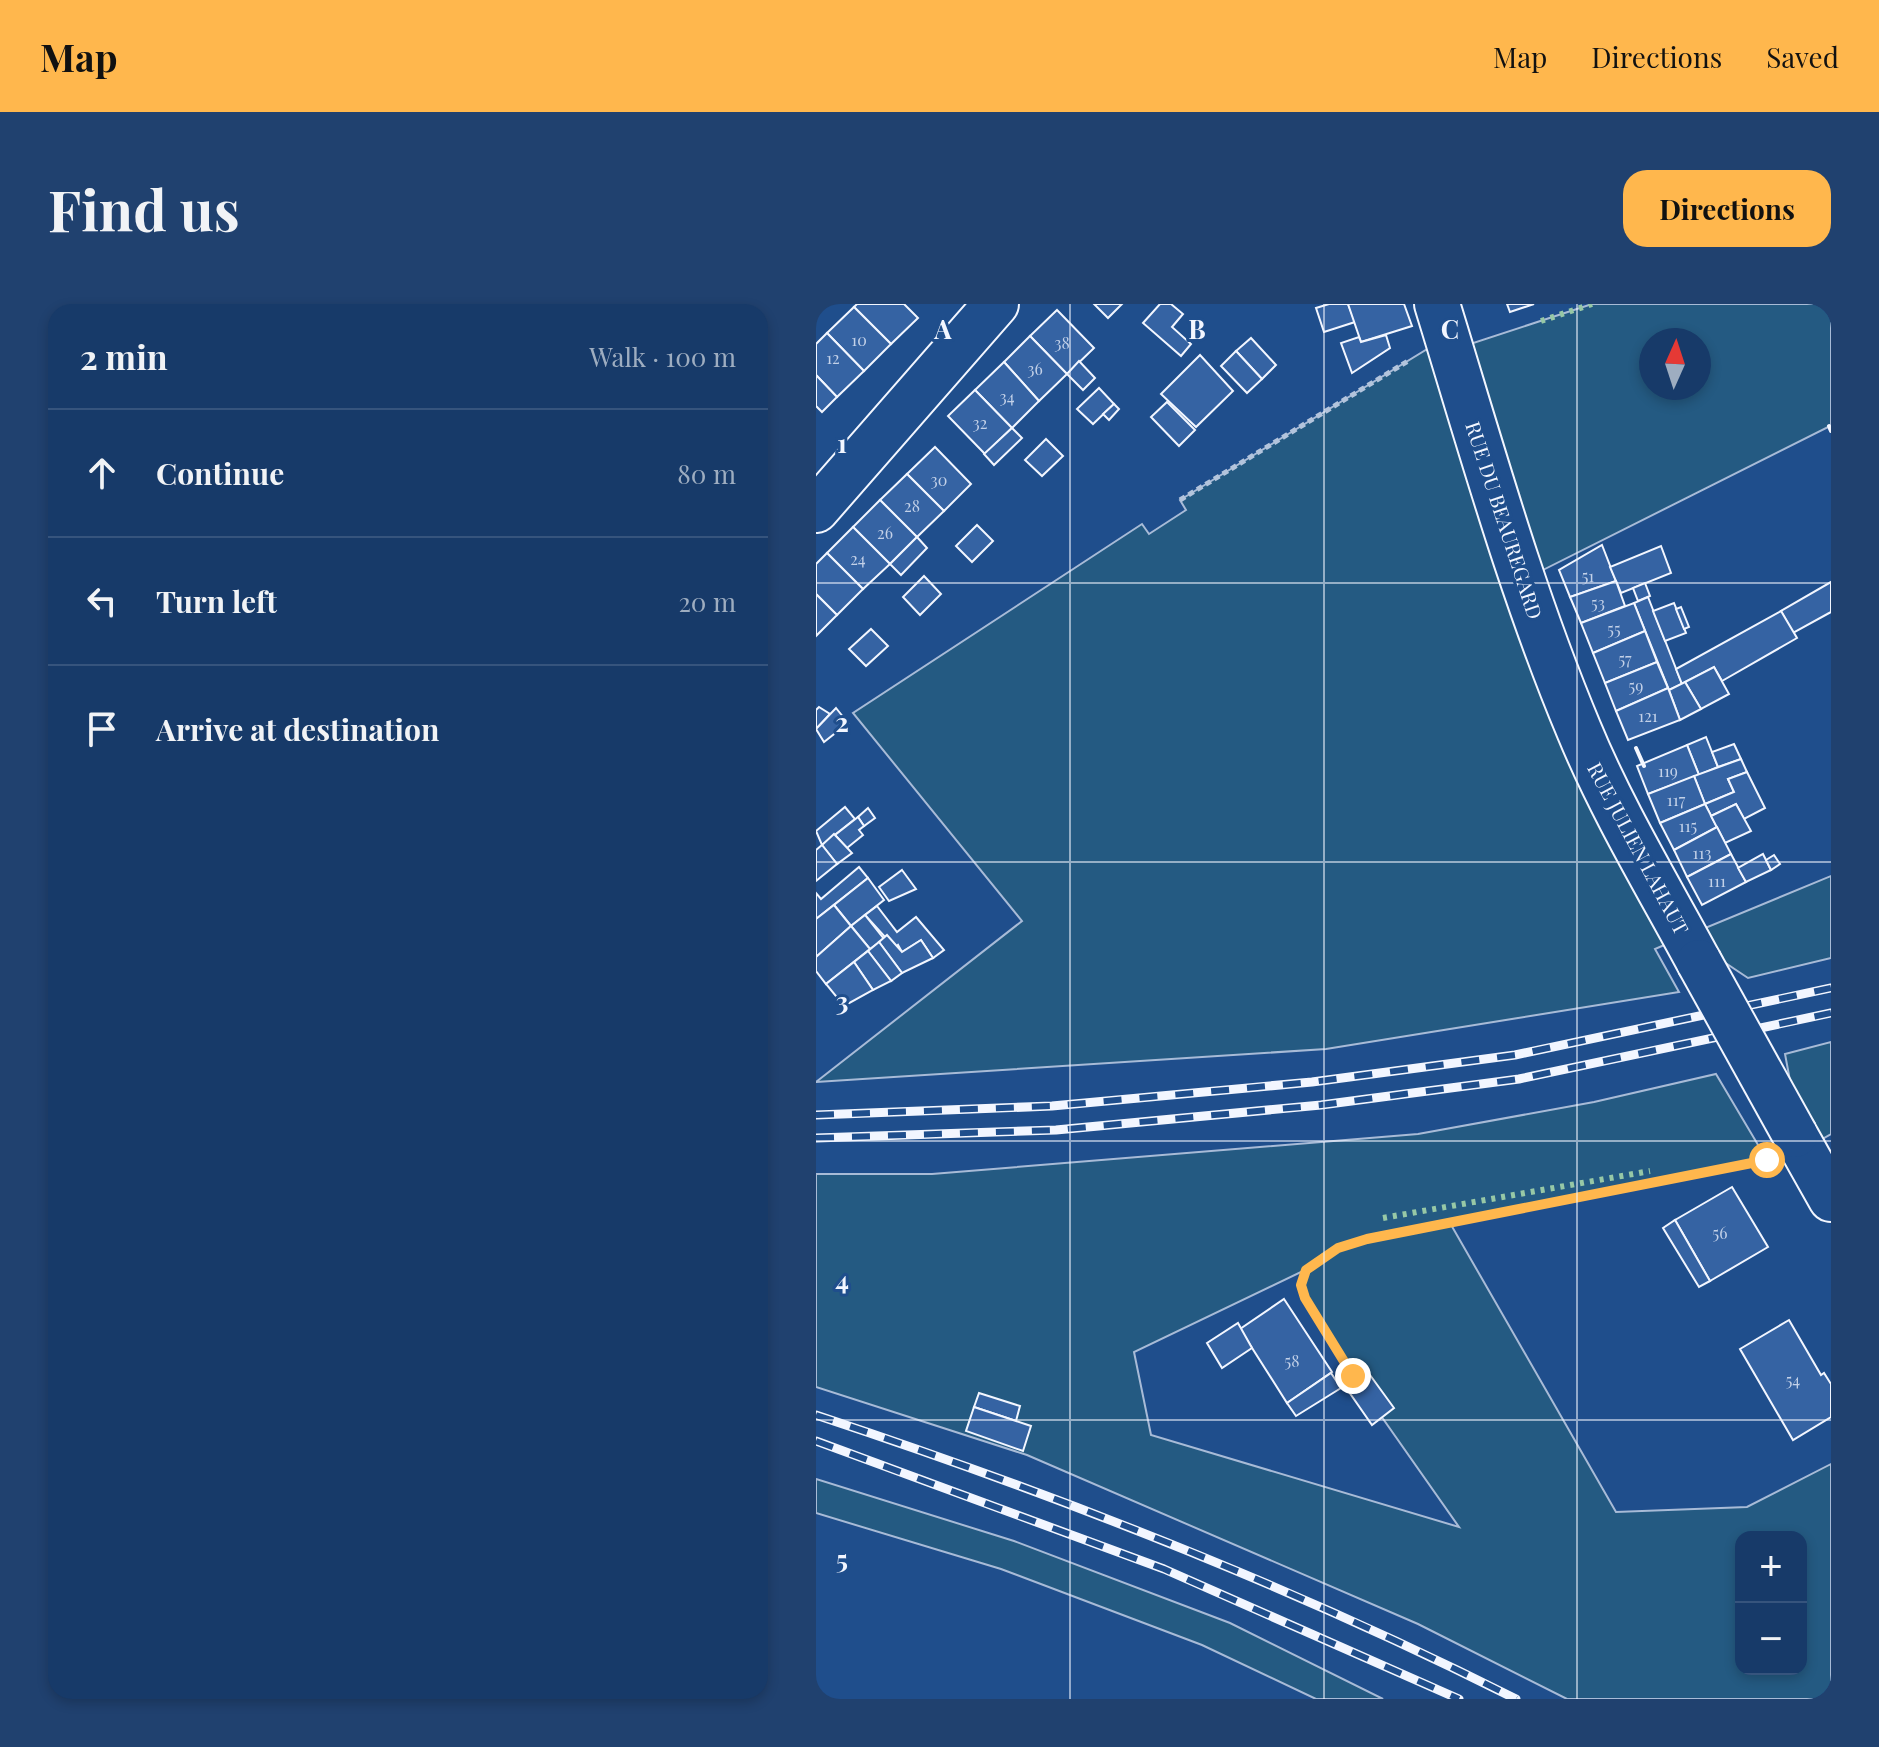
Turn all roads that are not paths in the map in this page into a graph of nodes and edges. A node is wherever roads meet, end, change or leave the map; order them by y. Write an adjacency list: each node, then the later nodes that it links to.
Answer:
1 (996, 304): 3 (street)
2 (1442, 320): 4 (street, RUE DU BEAUREGARD)
3 (816, 510)
4 (1580, 734): 5 (street, RUE JULIEN LAHAUT, bridge)
5 (1831, 1199)

